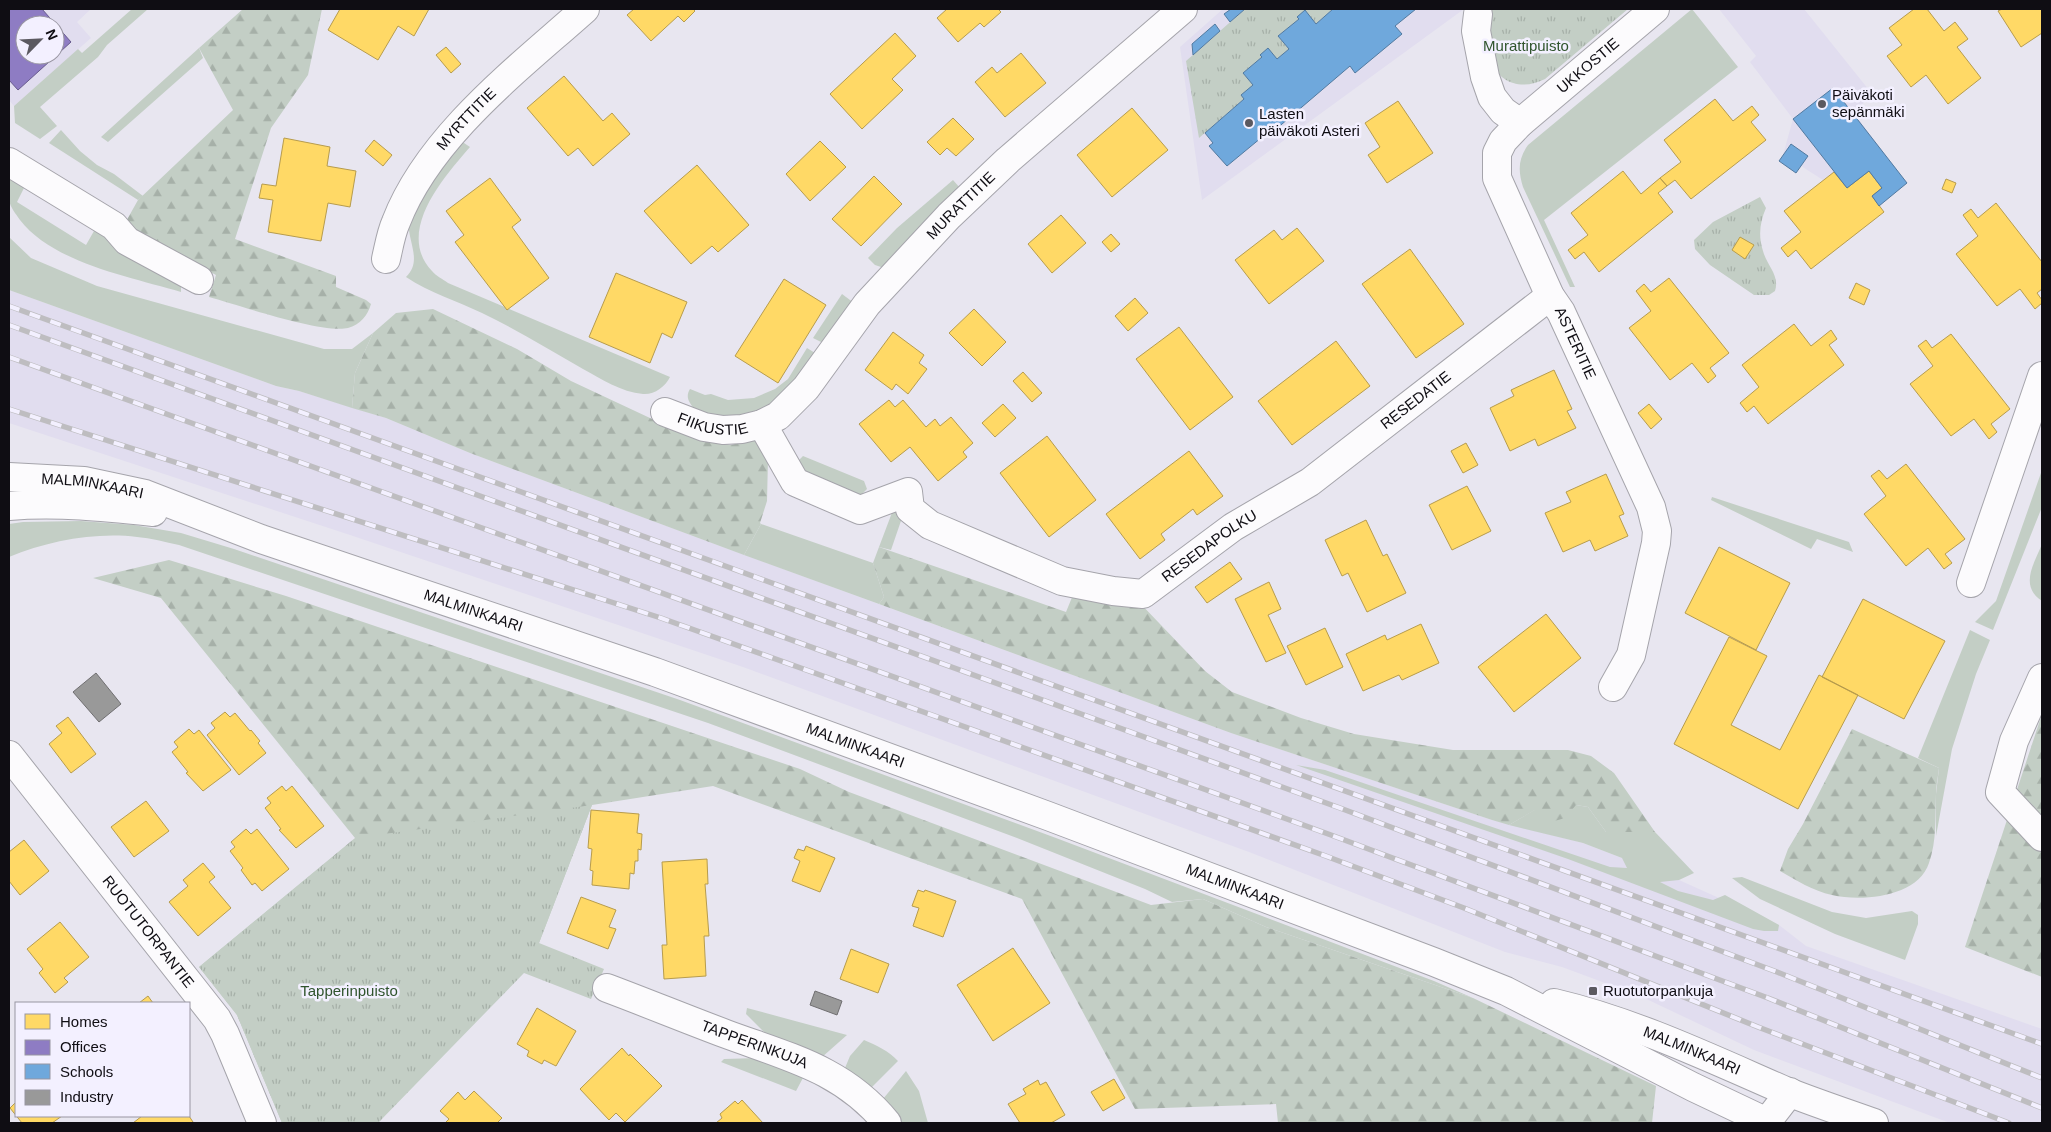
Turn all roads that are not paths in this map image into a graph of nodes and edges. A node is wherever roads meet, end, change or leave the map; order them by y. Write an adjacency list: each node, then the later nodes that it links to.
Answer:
1 (585, 9): 7 (street, MYRTTITIE)
2 (1183, 9): 12 (street, MURATTITIE)
3 (1655, 9): 5 (street, UKKOSTIE)
4 (1478, 14): 5 (street)
5 (1520, 123): 9 (street, ASTERITIE)
6 (9, 162): 8 (street)
7 (386, 258)
8 (199, 280)
9 (1550, 296): 14 (street, RESEDATIE); 19 (street, ASTERITIE)
10 (2042, 376): 17 (street)
11 (665, 412): 12 (street, FIIKUSTIE)
12 (762, 424): 14 (street, RESEDAPOLKU)
13 (9, 476): 16 (street, MALMINKAARI)
14 (1278, 500)
15 (9, 506): 16 (street, MALMINKAARI)
16 (200, 516): 23 (street, MALMINKAARI)
17 (1972, 583)
18 (2042, 678): 21 (street)
19 (1613, 686)
20 (9, 755): 25 (street, RUOTUTORPANTIE)
21 (2042, 837)
22 (607, 988): 26 (street, TAPPERINKUJA)
23 (1506, 992): 24 (street, MALMINKAARI); 27 (street, MALMINKAARI)
24 (1790, 1092): 27 (street); 28 (street, MALMINKAARI)
25 (262, 1123)
26 (888, 1123)
27 (1768, 1123)
28 (1874, 1123)

